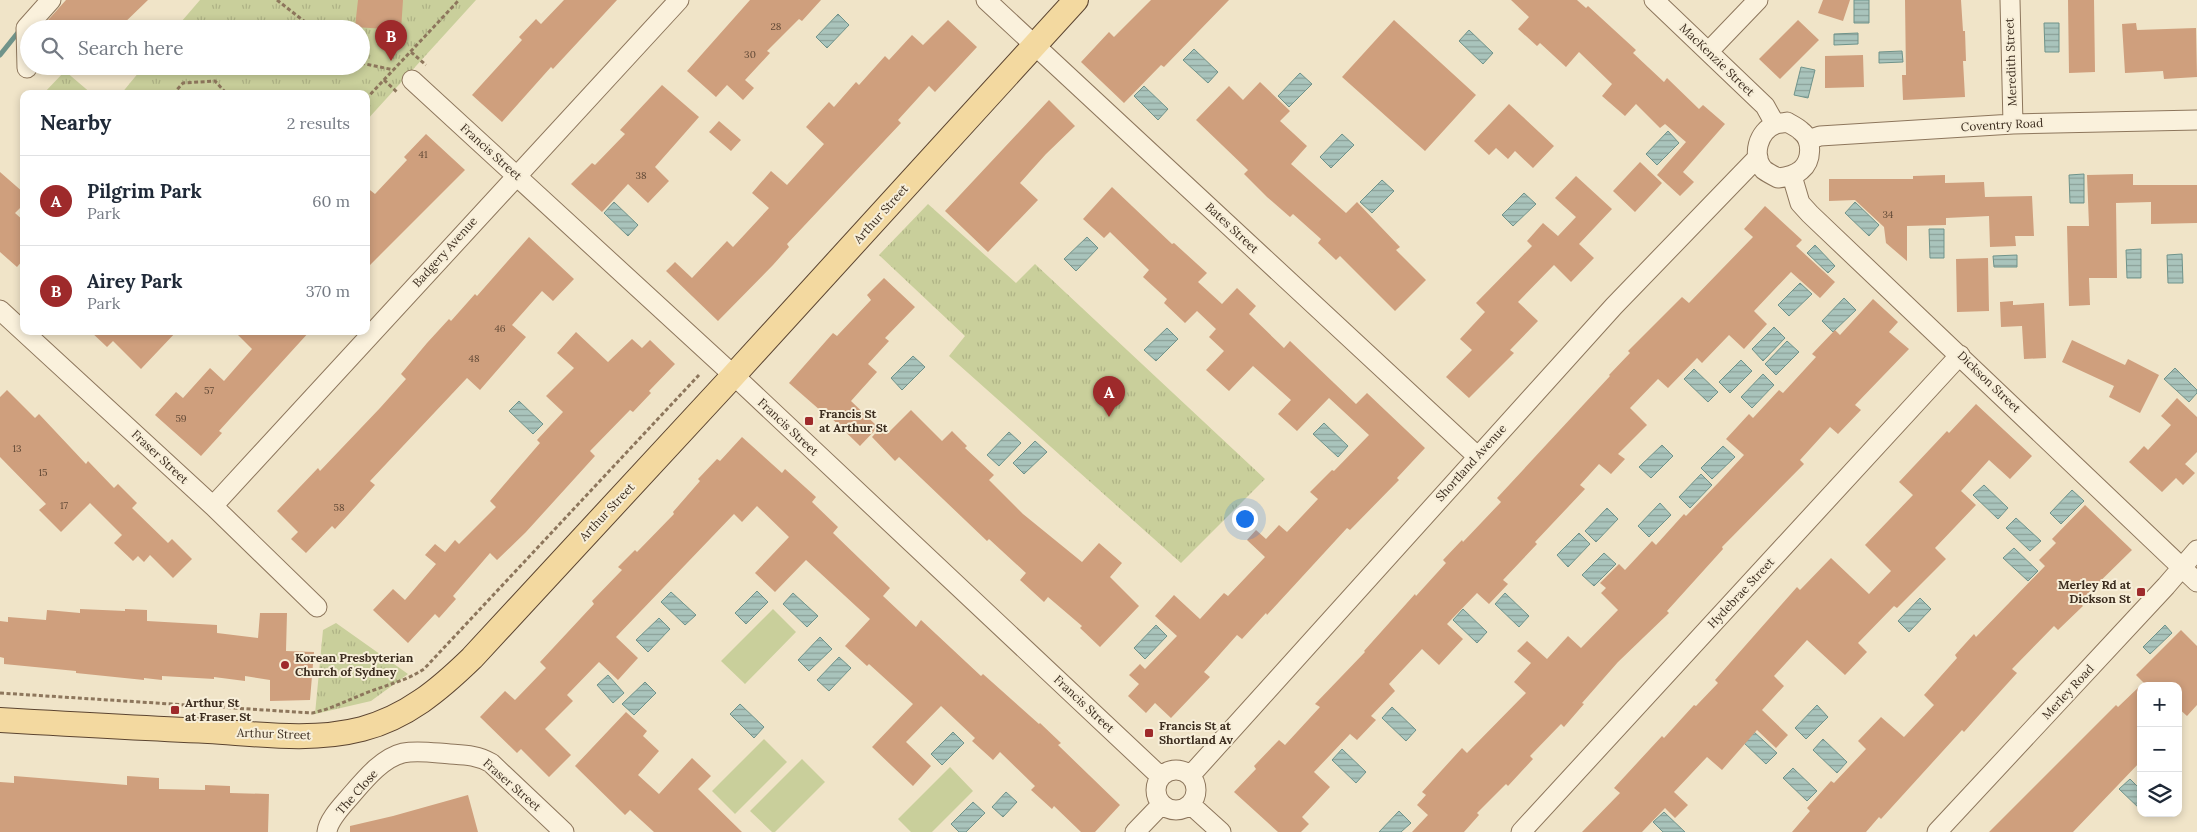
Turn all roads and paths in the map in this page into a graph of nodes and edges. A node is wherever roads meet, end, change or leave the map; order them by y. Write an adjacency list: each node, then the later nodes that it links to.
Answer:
1 (51, 0): 10 (street)
2 (278, 0): 11 (path)
3 (459, 0): 14 (path)
4 (679, 0): 29 (street, Badgery Avenue)
5 (986, 0): 12 (street, Bates Street)
6 (1076, 0): 12 (main road, Arthur Street)
7 (1654, 0): 13 (street, MacKenzie Street)
8 (1758, 0): 13 (street)
9 (2010, 0): 26 (street, Meredith Street)
10 (33, 20)
11 (303, 20)
12 (1035, 44): 38 (main road, Arthur Street); 39 (street, Bates Street)
13 (1709, 51): 25 (street, MacKenzie Street)
14 (411, 52): 16 (path); 17 (path)
15 (370, 65): 17 (path)
16 (426, 65)
17 (395, 70): 18 (path)
18 (384, 80): 22 (path); 23 (path)
19 (412, 80): 29 (street, Francis Street)
20 (177, 90): 21 (path)
21 (223, 90)
22 (400, 94)
23 (370, 95)
24 (2197, 120): 26 (street, Coventry Road)
25 (1776, 124): 27 (street); 28 (street)
26 (2013, 124): 27 (street, Coventry Road)
27 (1808, 140): 30 (street)
28 (1758, 157): 30 (street); 39 (street, Shortland Avenue)
29 (516, 175): 33 (street, Badgery Avenue); 38 (street, Francis Street)
30 (1792, 176): 36 (street, Dickson Street)
31 (0, 310): 32 (street, Fraser Street)
32 (20, 328)
33 (370, 334)
34 (27, 335): 40 (street, Fraser Street)
35 (370, 335): 40 (street, Badgery Avenue)
36 (1960, 355): 42 (street, Dickson Street); 56 (street, Hydebrae Street)
37 (699, 375): 45 (path)
38 (733, 376): 46 (main road, Arthur Street); 49 (street, Francis Street)
39 (1477, 456): 48 (street, Shortland Avenue)
40 (213, 506): 44 (street, Fraser Street)
41 (2197, 550): 42 (street, Merley Road)
42 (2182, 567): 43 (street, Dickson Street); 57 (street, Merley Road)
43 (2197, 582)
44 (317, 607)
45 (0, 693)
46 (0, 720)
47 (393, 757): 52 (street, The Close); 53 (street, Fraser Street)
48 (1190, 776): 49 (street); 51 (street)
49 (1161, 777): 50 (street)
50 (1162, 804): 51 (street); 54 (street)
51 (1190, 804): 55 (street)
52 (327, 832)
53 (564, 832)
54 (1135, 832)
55 (1221, 832)
56 (1521, 832)
57 (1937, 832)

